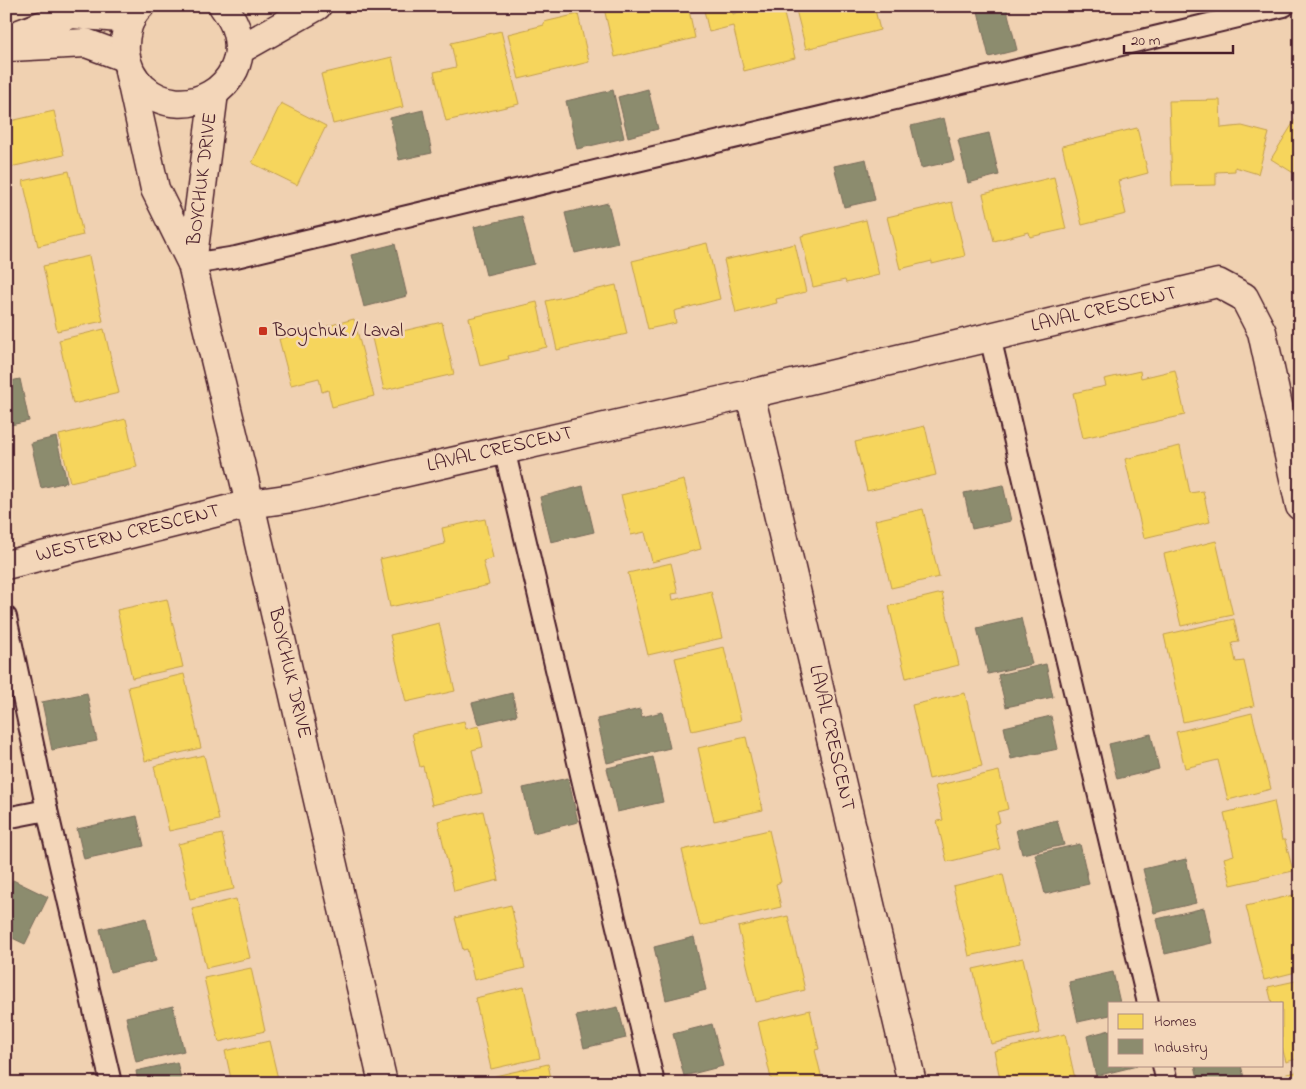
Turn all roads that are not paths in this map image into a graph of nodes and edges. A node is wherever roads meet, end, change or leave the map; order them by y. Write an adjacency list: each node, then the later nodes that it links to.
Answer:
1 (222, 6): 7 (street)
2 (316, 6): 7 (street)
3 (1284, 6): 10 (lane)
4 (134, 10): 5 (street); 8 (street, BOYCHUK DRIVE)
5 (6, 39)
6 (6, 47): 8 (street)
7 (239, 50): 9 (street)
8 (127, 65): 9 (street); 10 (street, BOYCHUK DRIVE)
9 (214, 93): 10 (street, BOYCHUK DRIVE)
10 (192, 264): 14 (street, BOYCHUK DRIVE)
11 (990, 337): 12 (street, LAVAL CRESCENT); 15 (street, LAVAL CRESCENT); 20 (lane)
12 (750, 394): 13 (street, LAVAL CRESCENT); 25 (street, LAVAL CRESCENT)
13 (504, 449): 14 (street, LAVAL CRESCENT); 24 (lane)
14 (250, 504): 16 (street, WESTERN CRESCENT); 23 (street, BOYCHUK DRIVE)
15 (1300, 506)
16 (6, 564)
17 (6, 617): 18 (lane)
18 (47, 810): 19 (lane); 22 (lane)
19 (6, 818)
20 (1148, 1002)
21 (1163, 1066): 26 (lane)
22 (111, 1083)
23 (383, 1083)
24 (654, 1083)
25 (912, 1083)
26 (1167, 1083)

